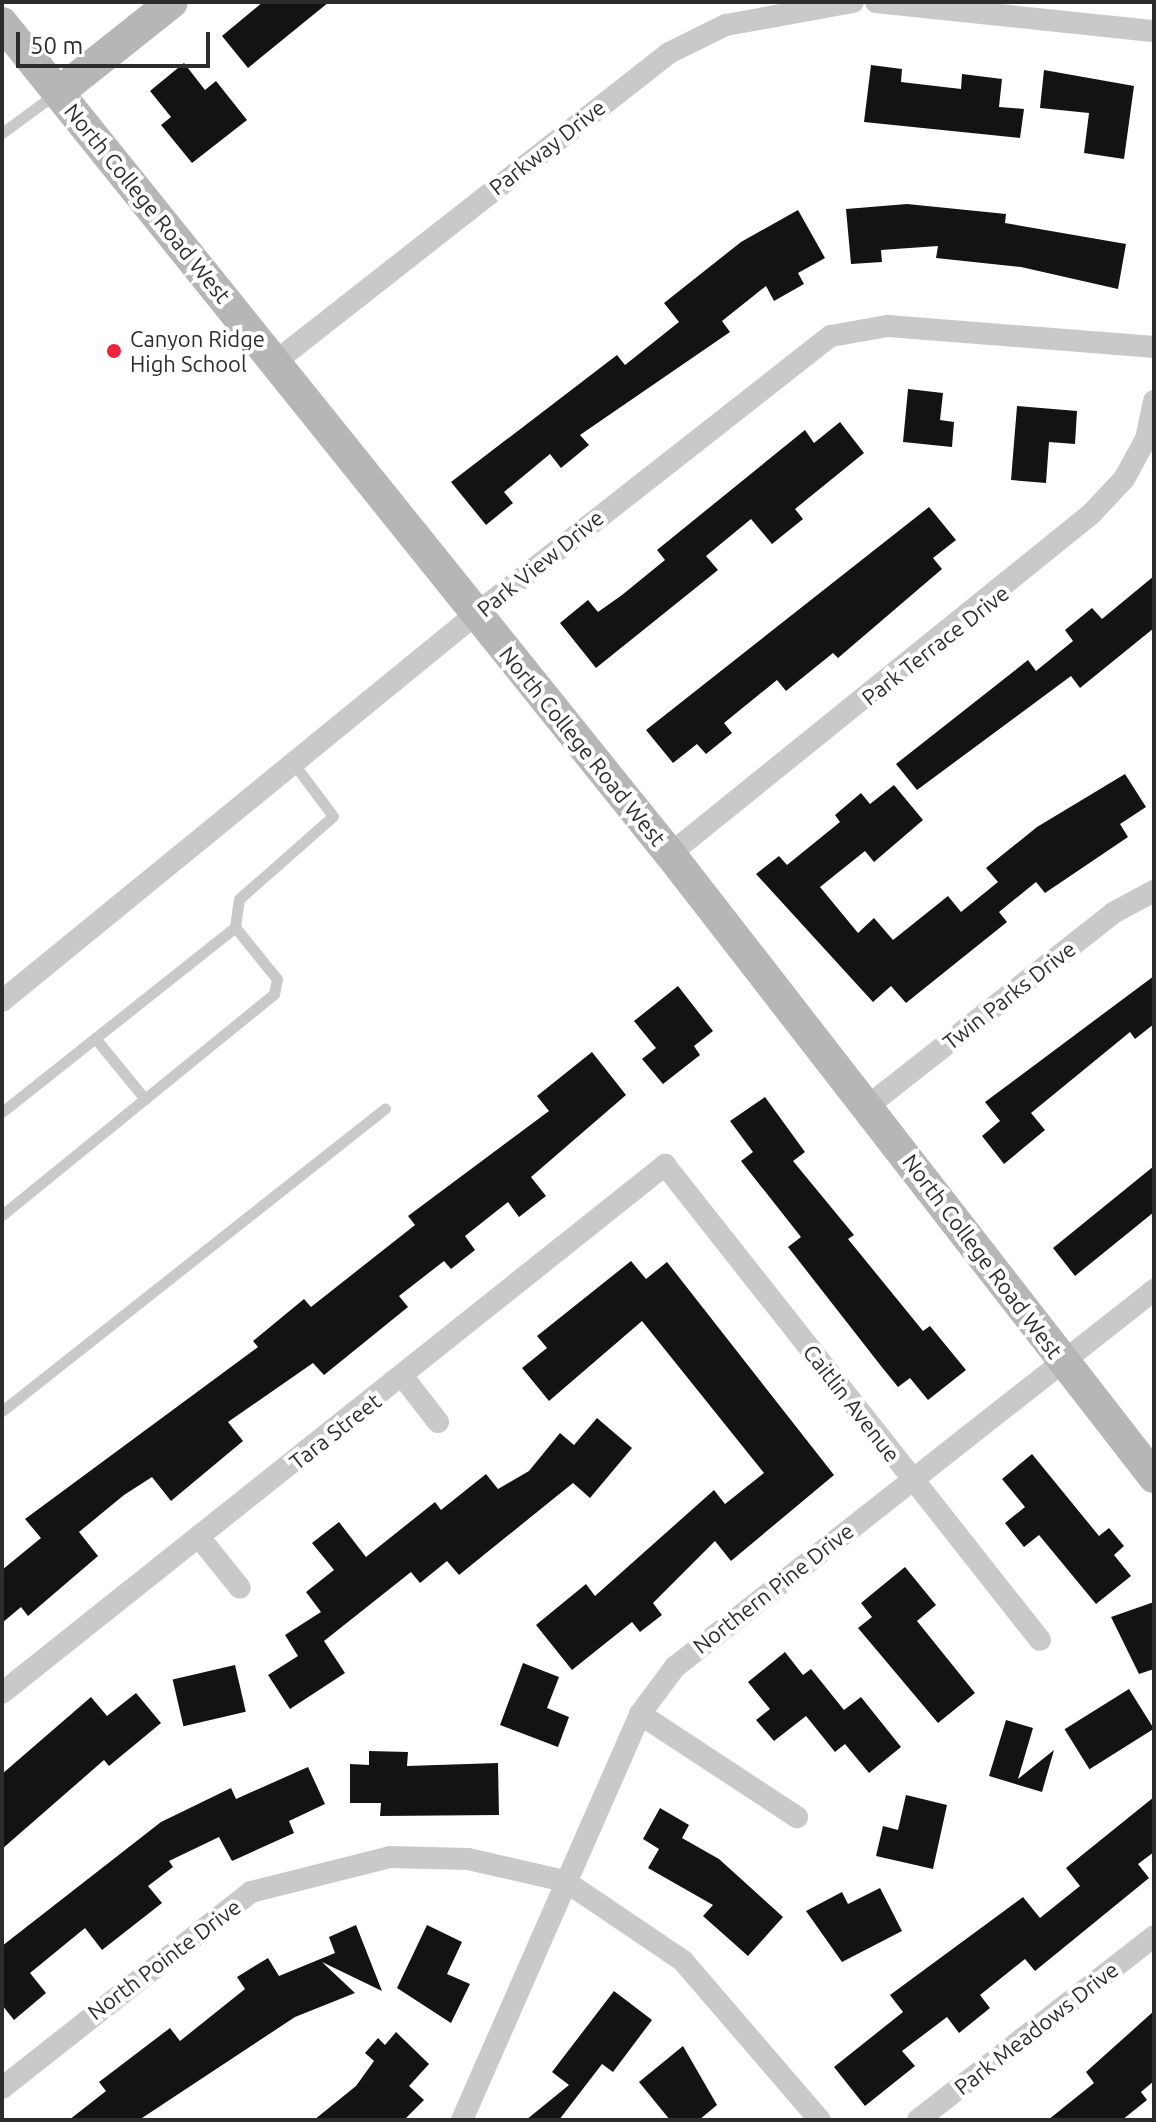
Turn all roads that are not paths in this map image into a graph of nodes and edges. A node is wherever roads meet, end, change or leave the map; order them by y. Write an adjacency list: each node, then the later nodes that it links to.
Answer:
1 (172, 2): 6 (street)
2 (853, 2): 9 (street, Parkway Drive)
3 (876, 2): 5 (street)
4 (2, 23): 6 (street, North College Road West)
5 (1154, 31)
6 (59, 92): 7 (lane); 9 (street, North College Road West)
7 (2, 133)
8 (1154, 347): 11 (street, Park View Drive)
9 (275, 362): 11 (street, North College Road West)
10 (1154, 401): 13 (street, Park Terrace Drive)
11 (476, 614): 12 (street, Park View Drive); 13 (street, North College Road West)
12 (293, 763): 15 (lane); 16 (street, Park View Drive)
13 (670, 854): 19 (street, North College Road West)
14 (1154, 891): 19 (street, Twin Parks Drive)
15 (235, 927): 17 (lane); 18 (lane)
16 (2, 1001)
17 (95, 1038): 18 (lane); 21 (lane)
18 (145, 1099): 23 (lane)
19 (868, 1106): 25 (street, North College Road West)
20 (385, 1108): 27 (lane)
21 (2, 1112)
22 (665, 1165): 26 (street, Tara Street); 30 (street, Caitlin Avenue)
23 (2, 1215)
24 (1154, 1290): 25 (street, Northern Pine Drive)
25 (1063, 1361): 29 (street, North College Road West); 30 (street, Northern Pine Drive)
26 (403, 1377): 28 (street); 31 (street, Tara Street)
27 (3, 1414)
28 (438, 1422)
29 (1154, 1477)
30 (913, 1479): 33 (street, Caitlin Avenue); 35 (street, Northern Pine Drive)
31 (199, 1537): 32 (street); 34 (street, Tara Street)
32 (240, 1588)
33 (1040, 1640)
34 (2, 1693)
35 (640, 1714): 36 (street); 37 (street, Northern Pine Drive)
36 (797, 1817)
37 (565, 1881): 39 (street, North Pointe Drive); 40 (street, Northern Pine Drive); 41 (street, North Pointe Drive)
38 (1154, 1936): 42 (street, Park Meadows Drive)
39 (4, 2083)
40 (462, 2120)
41 (820, 2120)
42 (918, 2120)

